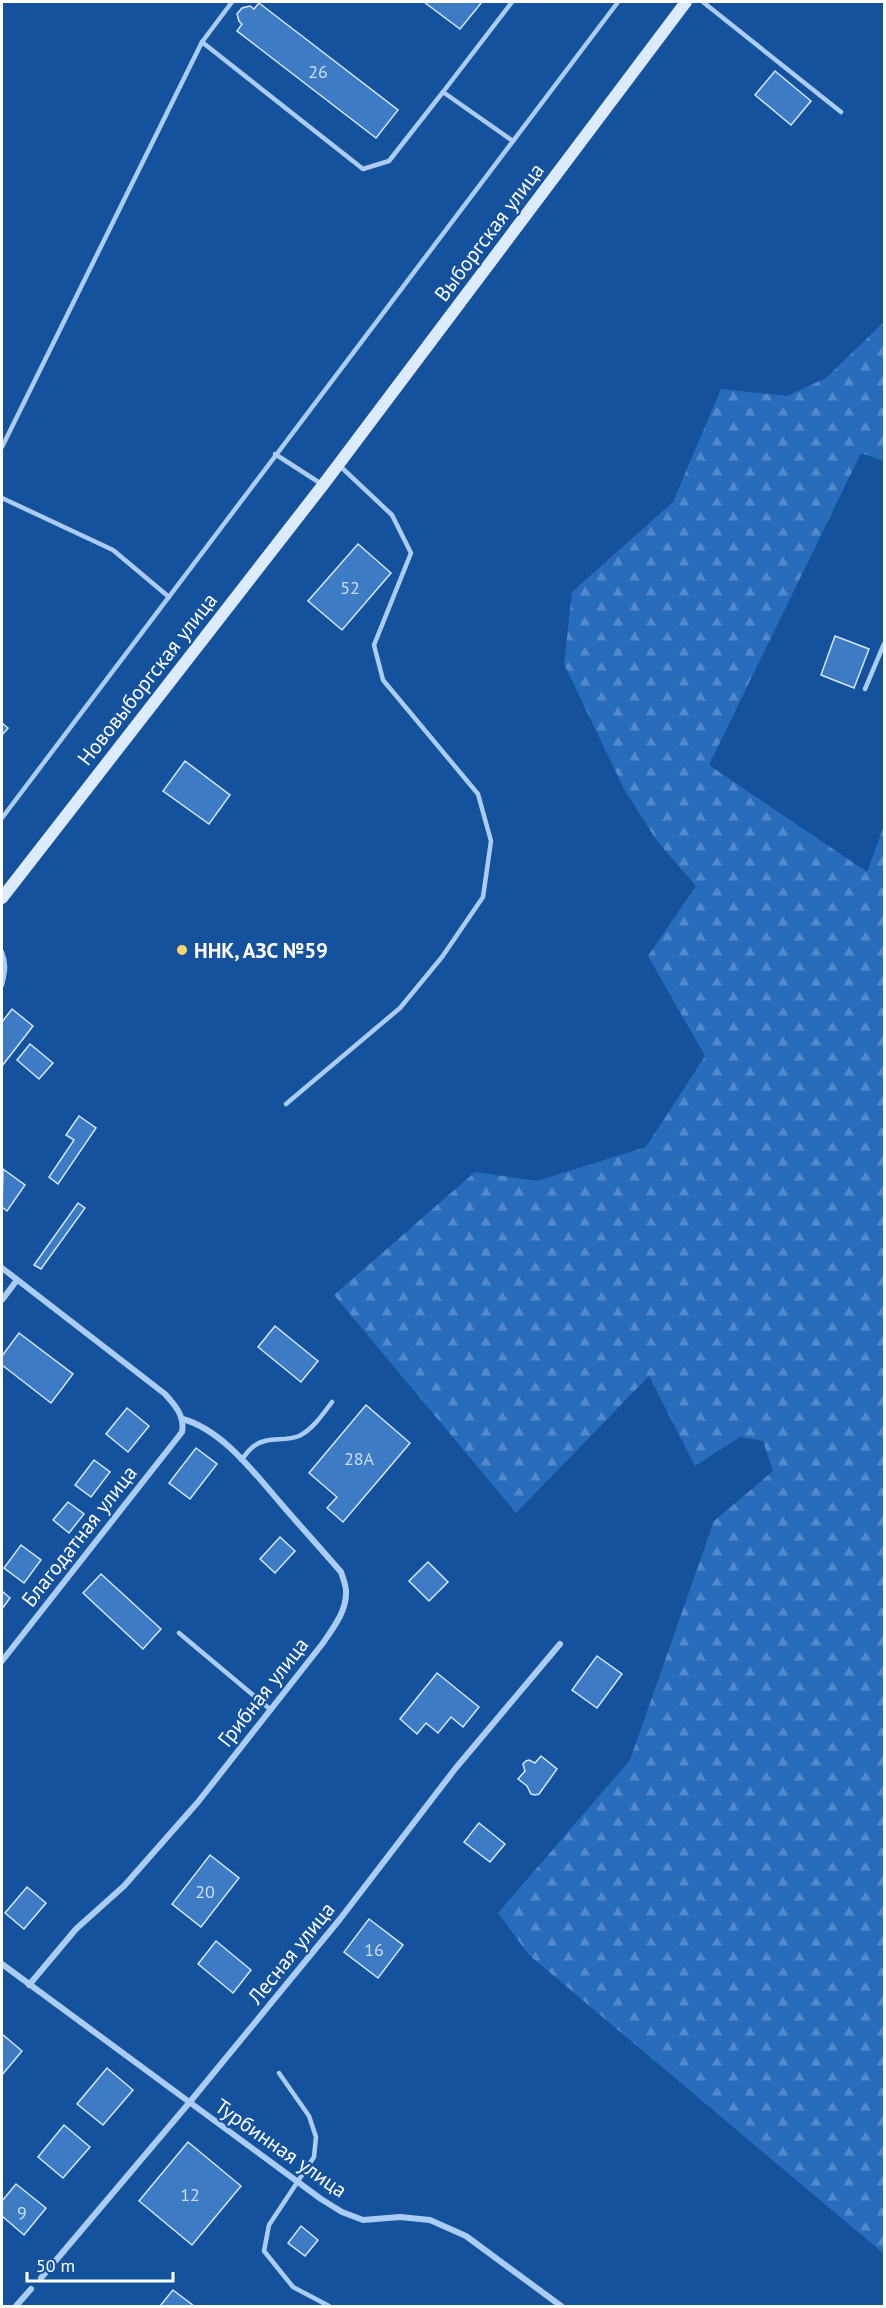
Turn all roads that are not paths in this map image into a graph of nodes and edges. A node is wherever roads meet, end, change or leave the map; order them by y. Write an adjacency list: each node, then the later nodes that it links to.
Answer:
1 (232, 2): 6 (lane)
2 (512, 2): 7 (lane)
3 (618, 2): 9 (lane)
4 (686, 2): 12 (street, Выборгская улица)
5 (703, 2): 8 (lane)
6 (202, 42): 7 (lane); 10 (lane)
7 (443, 92): 9 (lane)
8 (841, 112)
9 (513, 141): 11 (lane)
10 (2, 447)
11 (275, 454): 13 (lane); 15 (lane)
12 (338, 464): 13 (street, Выборгская улица); 22 (lane)
13 (323, 485): 19 (street, Нововыборгская улица)
14 (2, 498): 15 (lane)
15 (169, 597): 18 (lane)
16 (885, 644): 17 (lane)
17 (865, 689)
18 (2, 818)
19 (2, 898)
20 (2, 952): 21 (lane)
21 (2, 985)
22 (286, 1104)
23 (2, 1268): 24 (street)
24 (17, 1280): 25 (street); 27 (street)
25 (2, 1300)
26 (332, 1402): 28 (lane)
27 (183, 1419): 28 (street, Грибная улица); 31 (street, Благодатная улица)
28 (241, 1460): 32 (street, Грибная улица)
29 (179, 1633): 32 (lane)
30 (561, 1644): 36 (street, Лесная улица)
31 (2, 1661)
32 (271, 1710): 34 (street, Грибная улица)
33 (2, 1964): 34 (street, Турбинная улица)
34 (29, 1985): 36 (street, Турбинная улица)
35 (279, 2073): 37 (lane)
36 (189, 2103): 37 (street, Турбинная улица); 38 (street, Лесная улица)
37 (297, 2182): 41 (lane); 42 (street, Турбинная улица)
38 (41, 2278)
39 (31, 2289): 40 (street)
40 (16, 2307)
41 (329, 2307)
42 (561, 2307)

